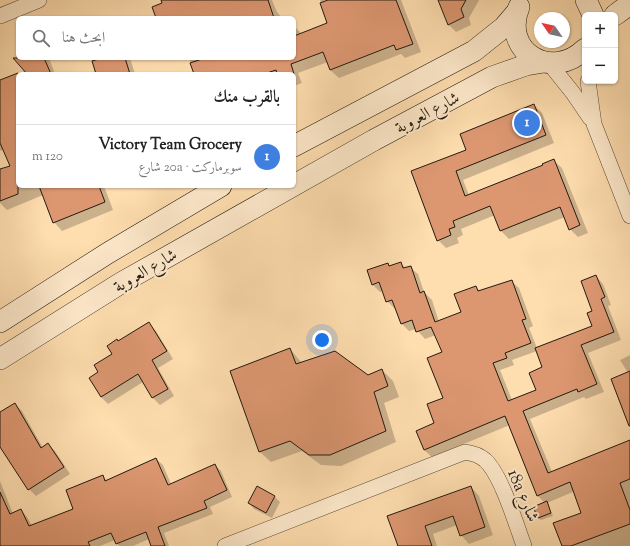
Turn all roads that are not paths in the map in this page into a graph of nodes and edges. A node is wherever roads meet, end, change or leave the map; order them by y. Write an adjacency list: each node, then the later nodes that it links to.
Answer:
1 (39, 0): 7 (street)
2 (586, 0): 5 (main road)
3 (520, 4): 9 (main road); 12 (main road, شارع العروبة)
4 (630, 4): 6 (main road)
5 (592, 12)
6 (618, 13)
7 (0, 16)
8 (582, 51): 9 (main road, شارع العروبة)
9 (546, 63): 11 (street); 13 (main road, شارع العروبة)
10 (588, 84): 11 (street)
11 (594, 124): 16 (street)
12 (296, 145)
13 (296, 184)
14 (218, 188): 17 (main road, شارع العروبة)
15 (289, 188): 18 (main road, شارع العروبة)
16 (630, 216)
17 (0, 322)
18 (0, 359)
19 (225, 546): 20 (street, 18a شارع)
20 (524, 546)

